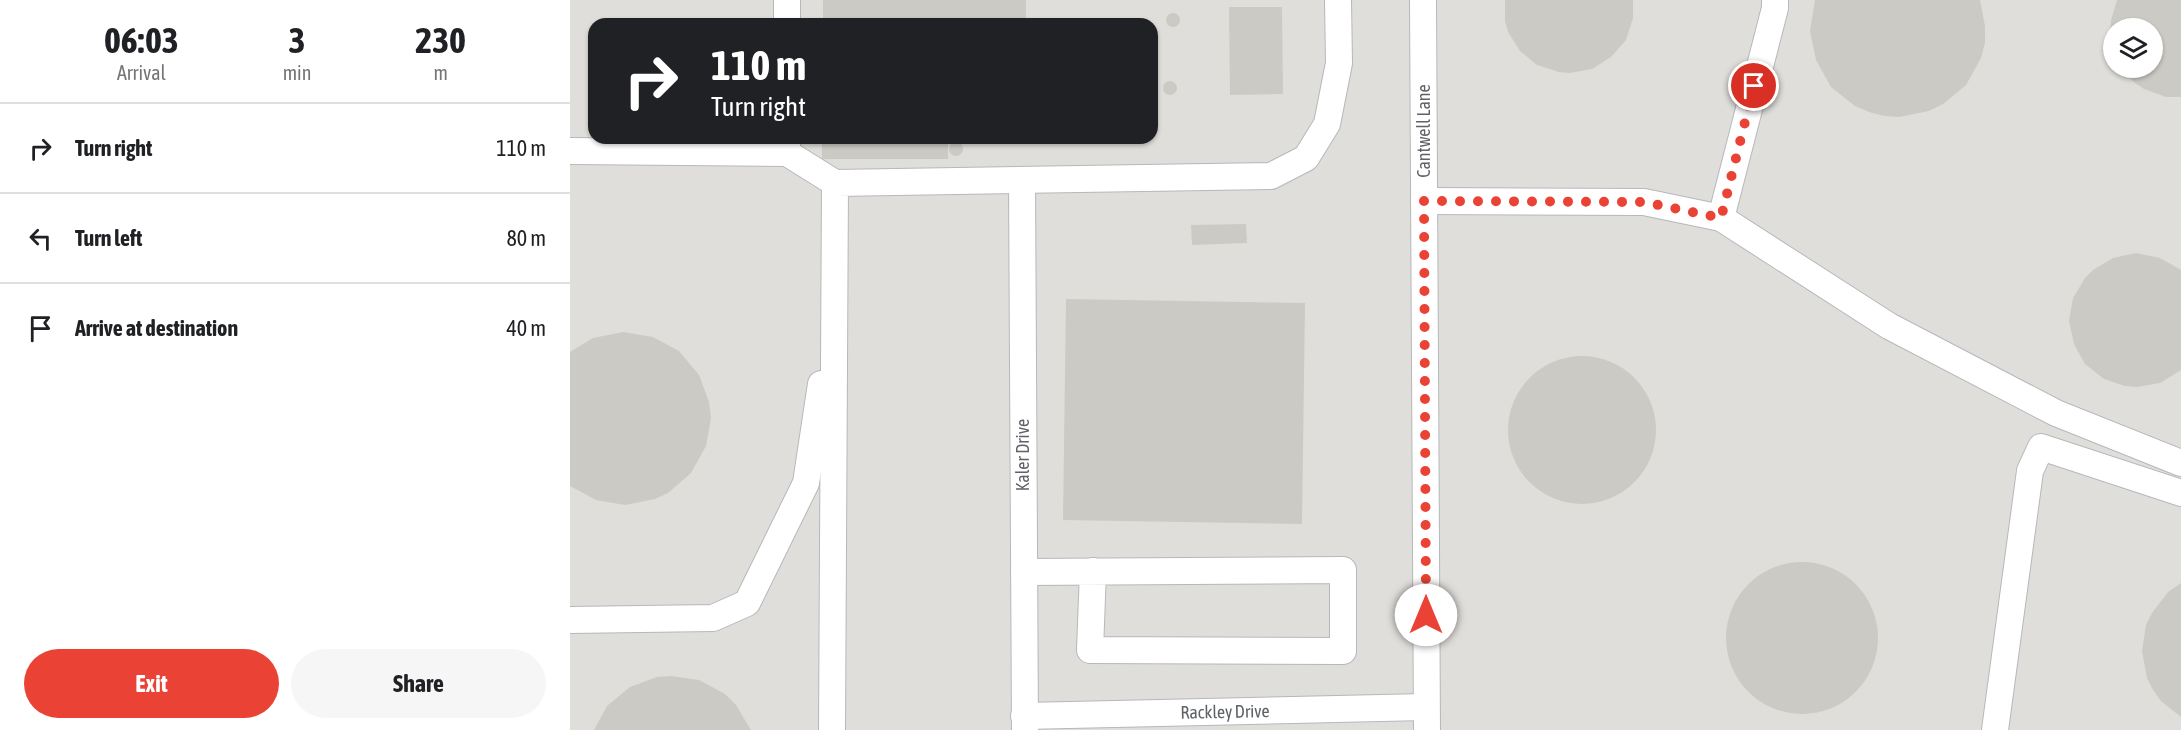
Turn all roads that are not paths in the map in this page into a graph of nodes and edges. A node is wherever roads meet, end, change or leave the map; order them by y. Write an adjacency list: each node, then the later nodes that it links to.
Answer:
1 (787, 0): 5 (street)
2 (1338, 0): 8 (street)
3 (1423, 0): 10 (street, Cantwell Lane)
4 (1775, 0): 11 (street)
5 (787, 18)
6 (787, 145): 7 (street); 9 (street)
7 (570, 151)
8 (1022, 180): 9 (street); 16 (street, Kaler Drive)
9 (835, 183): 12 (street)
10 (1424, 201): 11 (street); 18 (street, Cantwell Lane)
11 (1721, 218): 13 (street)
12 (834, 296): 17 (street); 20 (street)
13 (2181, 463)
14 (2181, 493): 21 (street)
15 (1093, 571): 15 (street); 16 (street)
16 (1024, 572): 19 (street, Kaler Drive)
17 (570, 620)
18 (1426, 719): 19 (street, Rackley Drive)
19 (1025, 723)
20 (832, 730)
21 (1995, 730)

